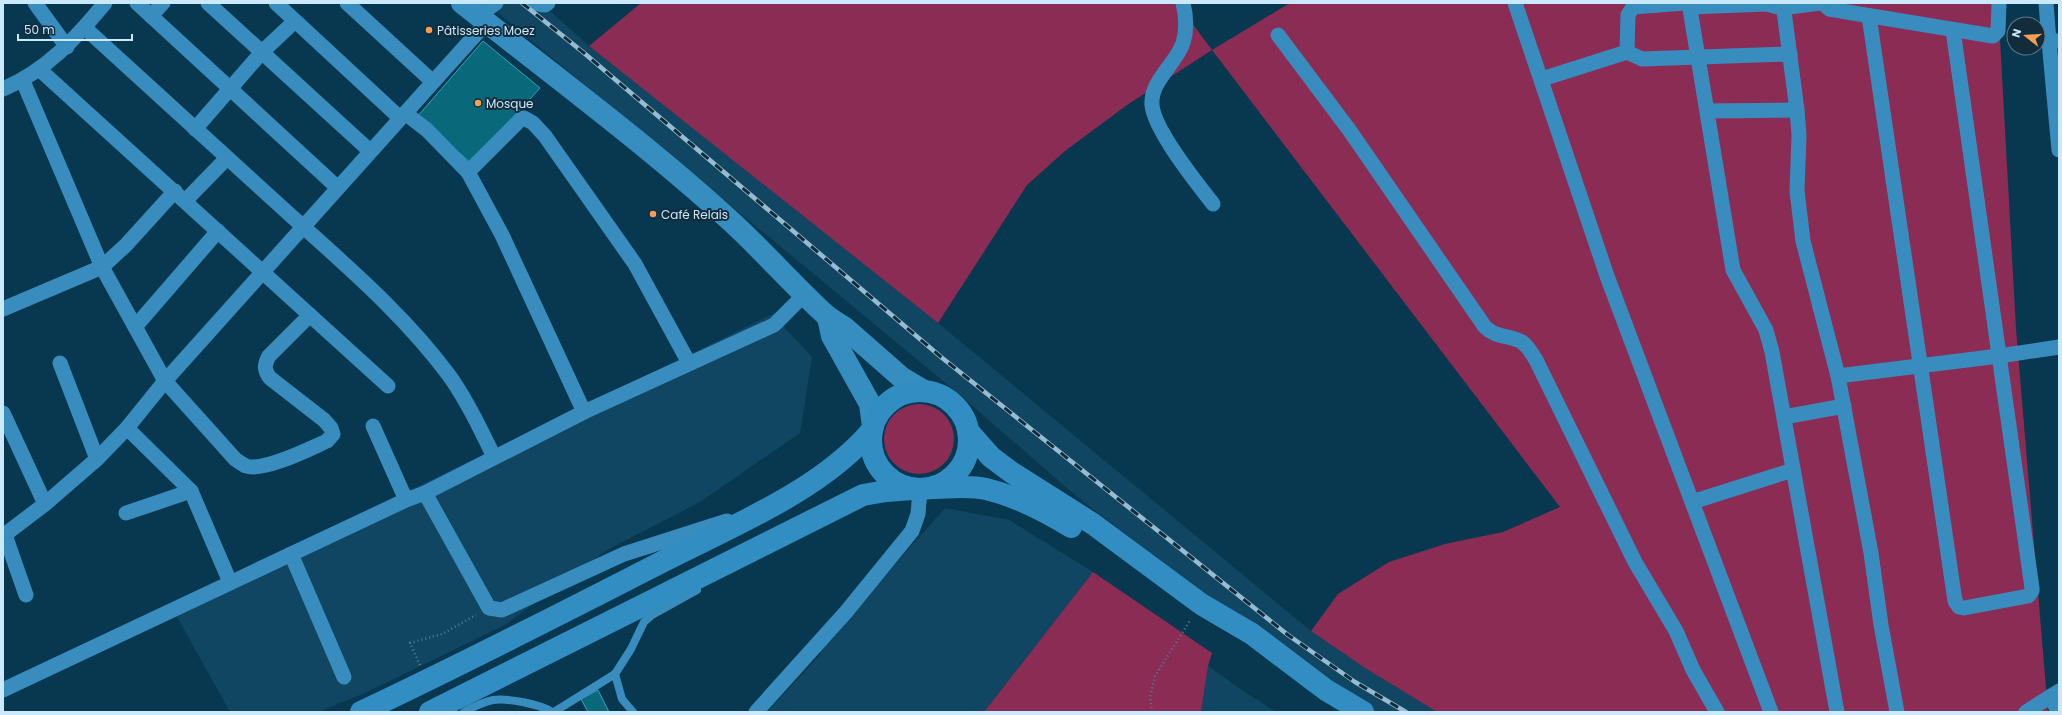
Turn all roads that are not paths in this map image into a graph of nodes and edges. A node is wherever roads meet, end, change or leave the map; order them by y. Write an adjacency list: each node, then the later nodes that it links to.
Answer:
1 (35, 3): 27 (street)
2 (105, 3): 23 (street)
3 (137, 3): 20 (street)
4 (163, 3): 20 (street)
5 (208, 3): 28 (street)
6 (276, 3): 22 (street)
7 (347, 3): 35 (street)
8 (496, 3): 19 (street)
9 (533, 3): 10 (street)
10 (548, 3)
11 (1182, 3): 48 (street)
12 (1515, 3): 33 (street)
13 (1820, 3): 18 (street)
14 (1823, 3): 21 (street)
15 (1999, 3): 24 (street)
16 (2046, 3): 26 (street)
17 (1688, 4): 18 (street); 29 (street); 31 (street)
18 (1782, 8): 30 (street)
19 (475, 14): 35 (street); 53 (main road)
20 (151, 16): 37 (street)
21 (1869, 16): 24 (street); 62 (street)
22 (295, 21): 28 (street); 40 (street)
23 (85, 28): 27 (street); 41 (street)
24 (1953, 30): 59 (street)
25 (1278, 35): 103 (street)
26 (2054, 41): 42 (street)
27 (67, 47): 32 (street)
28 (262, 52): 37 (street); 43 (street)
29 (1627, 52): 31 (street); 33 (street)
30 (1790, 54): 31 (street); 38 (street)
31 (1698, 58): 39 (street)
32 (40, 69): 34 (street); 47 (street)
33 (1542, 79): 82 (street)
34 (23, 81): 36 (street); 51 (street)
35 (433, 82): 40 (street)
36 (3, 89)
37 (230, 89): 41 (street); 46 (street)
38 (1797, 110): 39 (street); 63 (street)
39 (1708, 111): 70 (street)
40 (402, 115): 43 (street); 45 (street)
41 (195, 129): 44 (street)
42 (2059, 150)
43 (370, 151): 46 (street)
44 (227, 158): 47 (street); 49 (street)
45 (468, 172): 60 (street); 68 (street)
46 (338, 188): 49 (street)
47 (180, 196): 50 (street); 51 (street)
48 (1213, 204)
49 (302, 226): 52 (street); 75 (street)
50 (218, 231): 52 (street); 57 (street)
51 (102, 267): 54 (street); 57 (street)
52 (263, 272): 55 (street); 64 (street)
53 (804, 295): 56 (main road); 60 (street)
54 (3, 309)
55 (310, 315): 64 (street); 65 (street)
56 (828, 317): 66 (main road); 73 (main road)
57 (135, 327): 64 (street)
58 (2059, 347): 59 (street)
59 (1999, 356): 62 (street); 62 (street)
60 (689, 363): 68 (street)
61 (60, 364): 76 (street)
62 (1920, 365): 63 (street)
63 (1838, 376): 67 (street)
64 (165, 381): 72 (street)
65 (388, 386)
66 (924, 391): 73 (highway); 74 (highway)
67 (1844, 406): 70 (street); 106 (street)
68 (584, 412): 75 (street)
69 (3, 413): 83 (street)
70 (1784, 417): 77 (street)
71 (373, 426): 81 (street)
72 (127, 428): 76 (street); 79 (street)
73 (872, 428): 78 (highway); 84 (highway)
74 (968, 431): 78 (highway); 102 (highway)
75 (494, 457): 80 (street)
76 (97, 459): 83 (street)
77 (1793, 470): 82 (street); 105 (street)
78 (921, 489): 88 (highway); 100 (street); 101 (highway)
79 (191, 491): 85 (street); 89 (street)
80 (425, 493): 81 (street); 84 (street)
81 (406, 500): 87 (street)
82 (1692, 502): 104 (street)
83 (45, 504): 86 (street)
84 (772, 506): 95 (highway)
85 (126, 513)
86 (4, 536): 90 (street)
87 (292, 554): 89 (street); 92 (street)
88 (732, 560): 91 (lane); 96 (highway)
89 (230, 582): 93 (street)
90 (26, 594)
91 (615, 674): 98 (lane); 99 (lane)
92 (344, 677)
93 (3, 690)
94 (2055, 693): 107 (street); 108 (street)
95 (362, 712)
96 (430, 712)
97 (464, 712): 98 (lane)
98 (553, 712)
99 (633, 712)
100 (756, 712)
101 (1342, 712)
102 (1363, 712)
103 (1717, 712)
104 (1771, 712)
105 (1837, 712)
106 (1897, 712)
107 (2026, 712)
108 (2058, 712)

